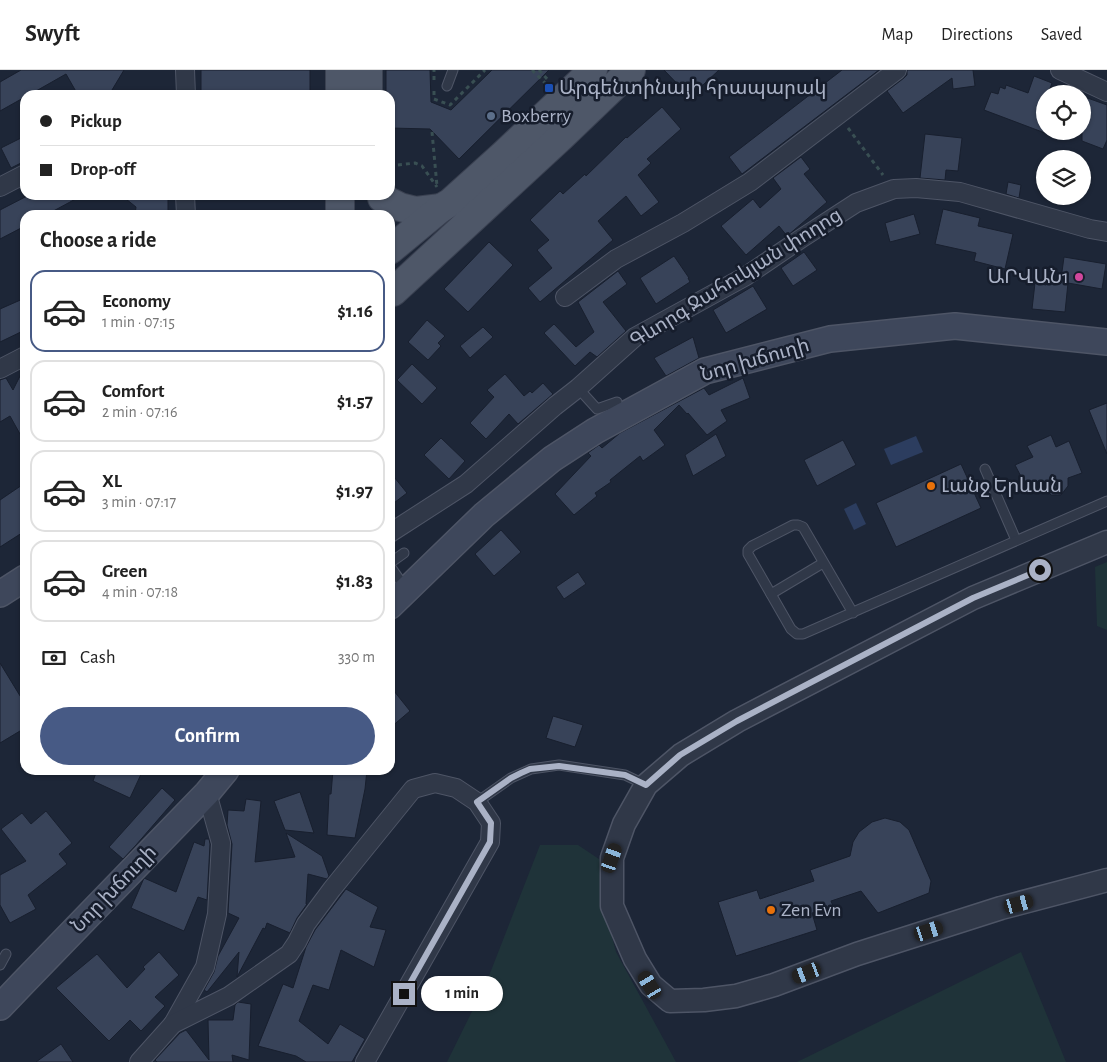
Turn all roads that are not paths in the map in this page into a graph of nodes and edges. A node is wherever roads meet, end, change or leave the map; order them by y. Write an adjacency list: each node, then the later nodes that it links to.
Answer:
1 (185, 70): 10 (street)
2 (340, 70): 11 (main road)
3 (368, 70): 12 (main road)
4 (453, 70): 9 (lane)
5 (593, 70): 16 (main road)
6 (630, 70): 21 (main road)
7 (897, 70): 23 (street)
8 (1060, 70): 13 (street)
9 (447, 86)
10 (186, 90)
11 (340, 90)
12 (368, 90)
13 (1107, 92)
14 (20, 177): 15 (street)
15 (0, 187)
16 (441, 208): 17 (main road); 18 (main road)
17 (395, 211)
18 (395, 216)
19 (395, 227): 21 (main road)
20 (1107, 232): 27 (street, Գևորգ Ջահուկյան փողոց)
21 (423, 265): 22 (main road)
22 (395, 289)
23 (565, 297)
24 (1107, 342): 41 (main road, Նոր խճուղի)
25 (20, 359): 26 (street)
26 (0, 369)
27 (578, 388): 28 (lane); 31 (street, Գևորգ Ջահուկյան փողոց)
28 (617, 402)
29 (986, 469): 32 (lane)
30 (1107, 501): 32 (lane)
31 (395, 530)
32 (1016, 540): 42 (lane)
33 (1107, 542): 44 (street)
34 (404, 553): 35 (lane)
35 (395, 561)
36 (823, 563): 40 (lane); 40 (lane); 42 (lane)
37 (20, 581): 39 (main road)
38 (395, 586): 41 (lane)
39 (0, 594)
40 (771, 594): 42 (lane)
41 (398, 598)
42 (852, 613)
43 (222, 775): 45 (main road, Նոր խճուղի)
44 (646, 785): 46 (lane); 47 (street)
45 (207, 793): 50 (main road, Նոր խճուղի); 51 (street)
46 (477, 802): 51 (street); 53 (street)
47 (1107, 880)
48 (6, 954): 49 (lane)
49 (0, 964)
50 (0, 1007)
51 (173, 1024): 52 (street)
52 (139, 1062)
53 (365, 1062)

